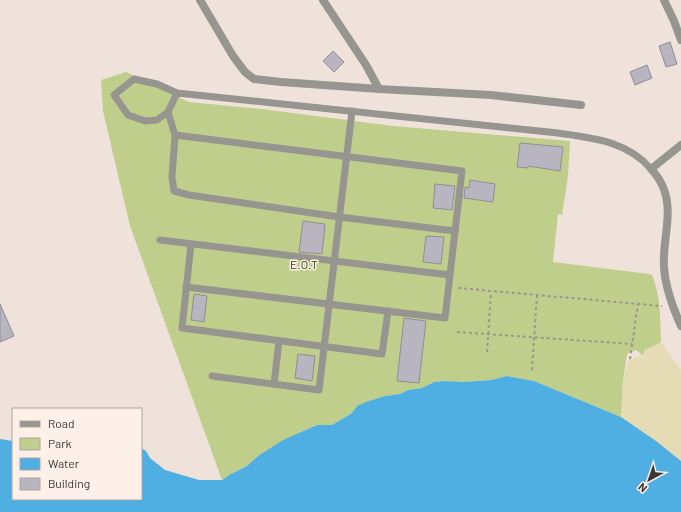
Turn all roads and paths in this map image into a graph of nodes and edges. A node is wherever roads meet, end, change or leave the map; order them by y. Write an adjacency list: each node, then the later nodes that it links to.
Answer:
1 (200, 0): 5 (street)
2 (324, 0): 5 (street)
3 (664, 0): 4 (street)
4 (681, 39)
5 (379, 89): 7 (street)
6 (177, 93): 8 (lane); 9 (lane); 9 (lane)
7 (581, 105)
8 (352, 111): 12 (lane); 13 (lane)
9 (168, 112): 10 (lane)
10 (175, 135): 12 (lane); 14 (lane)
11 (681, 145): 13 (street)
12 (347, 156): 14 (lane); 15 (lane)
13 (651, 169): 26 (street)
14 (340, 217): 15 (lane); 18 (lane)
15 (455, 231): 19 (lane)
16 (160, 240): 17 (lane)
17 (191, 244): 18 (lane); 20 (lane)
18 (334, 261): 19 (lane); 24 (lane)
19 (450, 276): 21 (lane)
20 (186, 287): 24 (lane); 32 (lane)
21 (448, 288): 22 (path); 27 (lane)
22 (491, 291): 23 (path); 30 (path)
23 (537, 295): 25 (path); 31 (path)
24 (329, 304): 27 (lane); 34 (lane)
25 (638, 304): 26 (path); 33 (path)
26 (674, 308): 28 (street)
27 (388, 311): 34 (lane)
28 (681, 326)
29 (457, 332): 30 (path)
30 (488, 334): 31 (path); 35 (path)
31 (534, 337): 33 (path); 37 (path)
32 (279, 341): 34 (lane); 39 (lane)
33 (632, 344): 36 (path)
34 (324, 347): 39 (lane)
35 (487, 352)
36 (630, 359)
37 (532, 370)
38 (212, 376): 39 (lane)
39 (274, 384)

